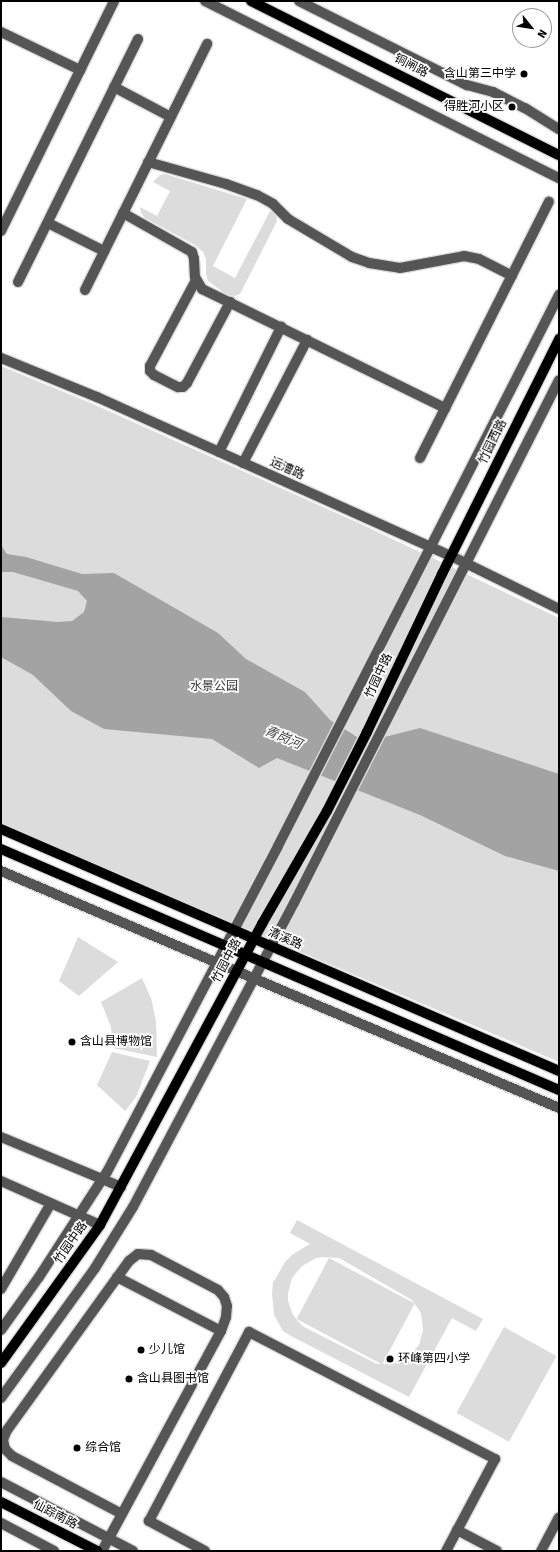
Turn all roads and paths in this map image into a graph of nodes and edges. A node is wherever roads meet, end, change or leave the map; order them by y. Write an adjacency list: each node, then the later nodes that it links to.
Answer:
1 (114, 1): 8 (street)
2 (205, 1): 14 (street)
3 (251, 1): 12 (main road, 铜闸路)
4 (299, 1): 11 (street)
5 (1, 32): 8 (street)
6 (138, 39): 9 (street)
7 (207, 44): 10 (street)
8 (80, 70): 18 (street)
9 (114, 87): 10 (street); 17 (street)
10 (171, 117): 13 (street)
11 (559, 129)
12 (559, 155)
13 (148, 162): 16 (street); 20 (street)
14 (559, 178)
15 (549, 202): 20 (street)
16 (123, 213): 19 (street); 21 (street)
17 (48, 223): 19 (street); 22 (street)
18 (1, 230)
19 (104, 251): 23 (street)
20 (512, 276): 31 (street)
21 (196, 280): 25 (street); 25 (street)
22 (18, 282)
23 (85, 290)
24 (559, 295): 35 (street)
25 (230, 302): 26 (street)
26 (281, 327): 28 (street); 32 (street)
27 (559, 339): 36 (main road, 竹园西路)
28 (307, 340): 31 (street); 34 (street)
29 (1, 358): 32 (street, 运漕路)
30 (559, 380): 37 (street)
31 (445, 408): 33 (street)
32 (219, 452): 34 (street, 运漕路)
33 (420, 458)
34 (243, 463): 35 (street, 运漕路)
35 (432, 548): 36 (street, 运漕路); 42 (street)
36 (451, 556): 37 (street, 运漕路); 43 (main road, 竹园中路)
37 (466, 564): 38 (street, 运漕路); 45 (street)
38 (559, 609)
39 (1, 829): 42 (main road, 清溪路)
40 (1, 850): 44 (main road)
41 (1, 871): 48 (street)
42 (234, 931): 43 (main road, 清溪路); 44 (street)
43 (254, 940): 45 (main road, 清溪路); 46 (main road, 竹园中路)
44 (226, 946): 46 (main road); 48 (street)
45 (271, 947): 47 (street); 51 (main road, 清溪路)
46 (246, 954): 47 (main road); 49 (main road, 竹园中路)
47 (263, 962): 50 (street); 53 (main road)
48 (217, 963): 49 (street); 57 (street)
49 (237, 971): 50 (street); 59 (main road, 竹园中路)
50 (254, 978): 55 (street); 68 (street)
51 (547, 1065): 52 (main road, 清溪路); 53 (main road)
52 (559, 1071)
53 (540, 1081): 54 (main road)
54 (559, 1090)
55 (559, 1108)
56 (1, 1137): 57 (street)
57 (102, 1179): 59 (street); 61 (street)
58 (1, 1181): 60 (street)
59 (121, 1187): 62 (main road, 竹园中路)
60 (51, 1203): 61 (street); 64 (street)
61 (80, 1215): 62 (street); 65 (street)
62 (100, 1225): 67 (main road, 竹园中路)
63 (117, 1277): 66 (street); 66 (street); 71 (street)
64 (1, 1289)
65 (1, 1330)
66 (221, 1331): 71 (street)
67 (1, 1363)
68 (1, 1398)
69 (1, 1482): 75 (street)
70 (1, 1502): 76 (main road, 仙踪南路)
71 (122, 1514): 75 (street)
72 (559, 1517): 84 (street)
73 (1, 1523): 77 (street)
74 (457, 1530): 81 (street); 82 (street); 83 (street)
75 (109, 1538): 79 (street); 80 (street)
76 (86, 1549): 78 (main road, 仙踪南路)
77 (54, 1551)
78 (97, 1551)
79 (102, 1551)
80 (133, 1551)
81 (205, 1551)
82 (446, 1551)
83 (497, 1551)
84 (541, 1551)

